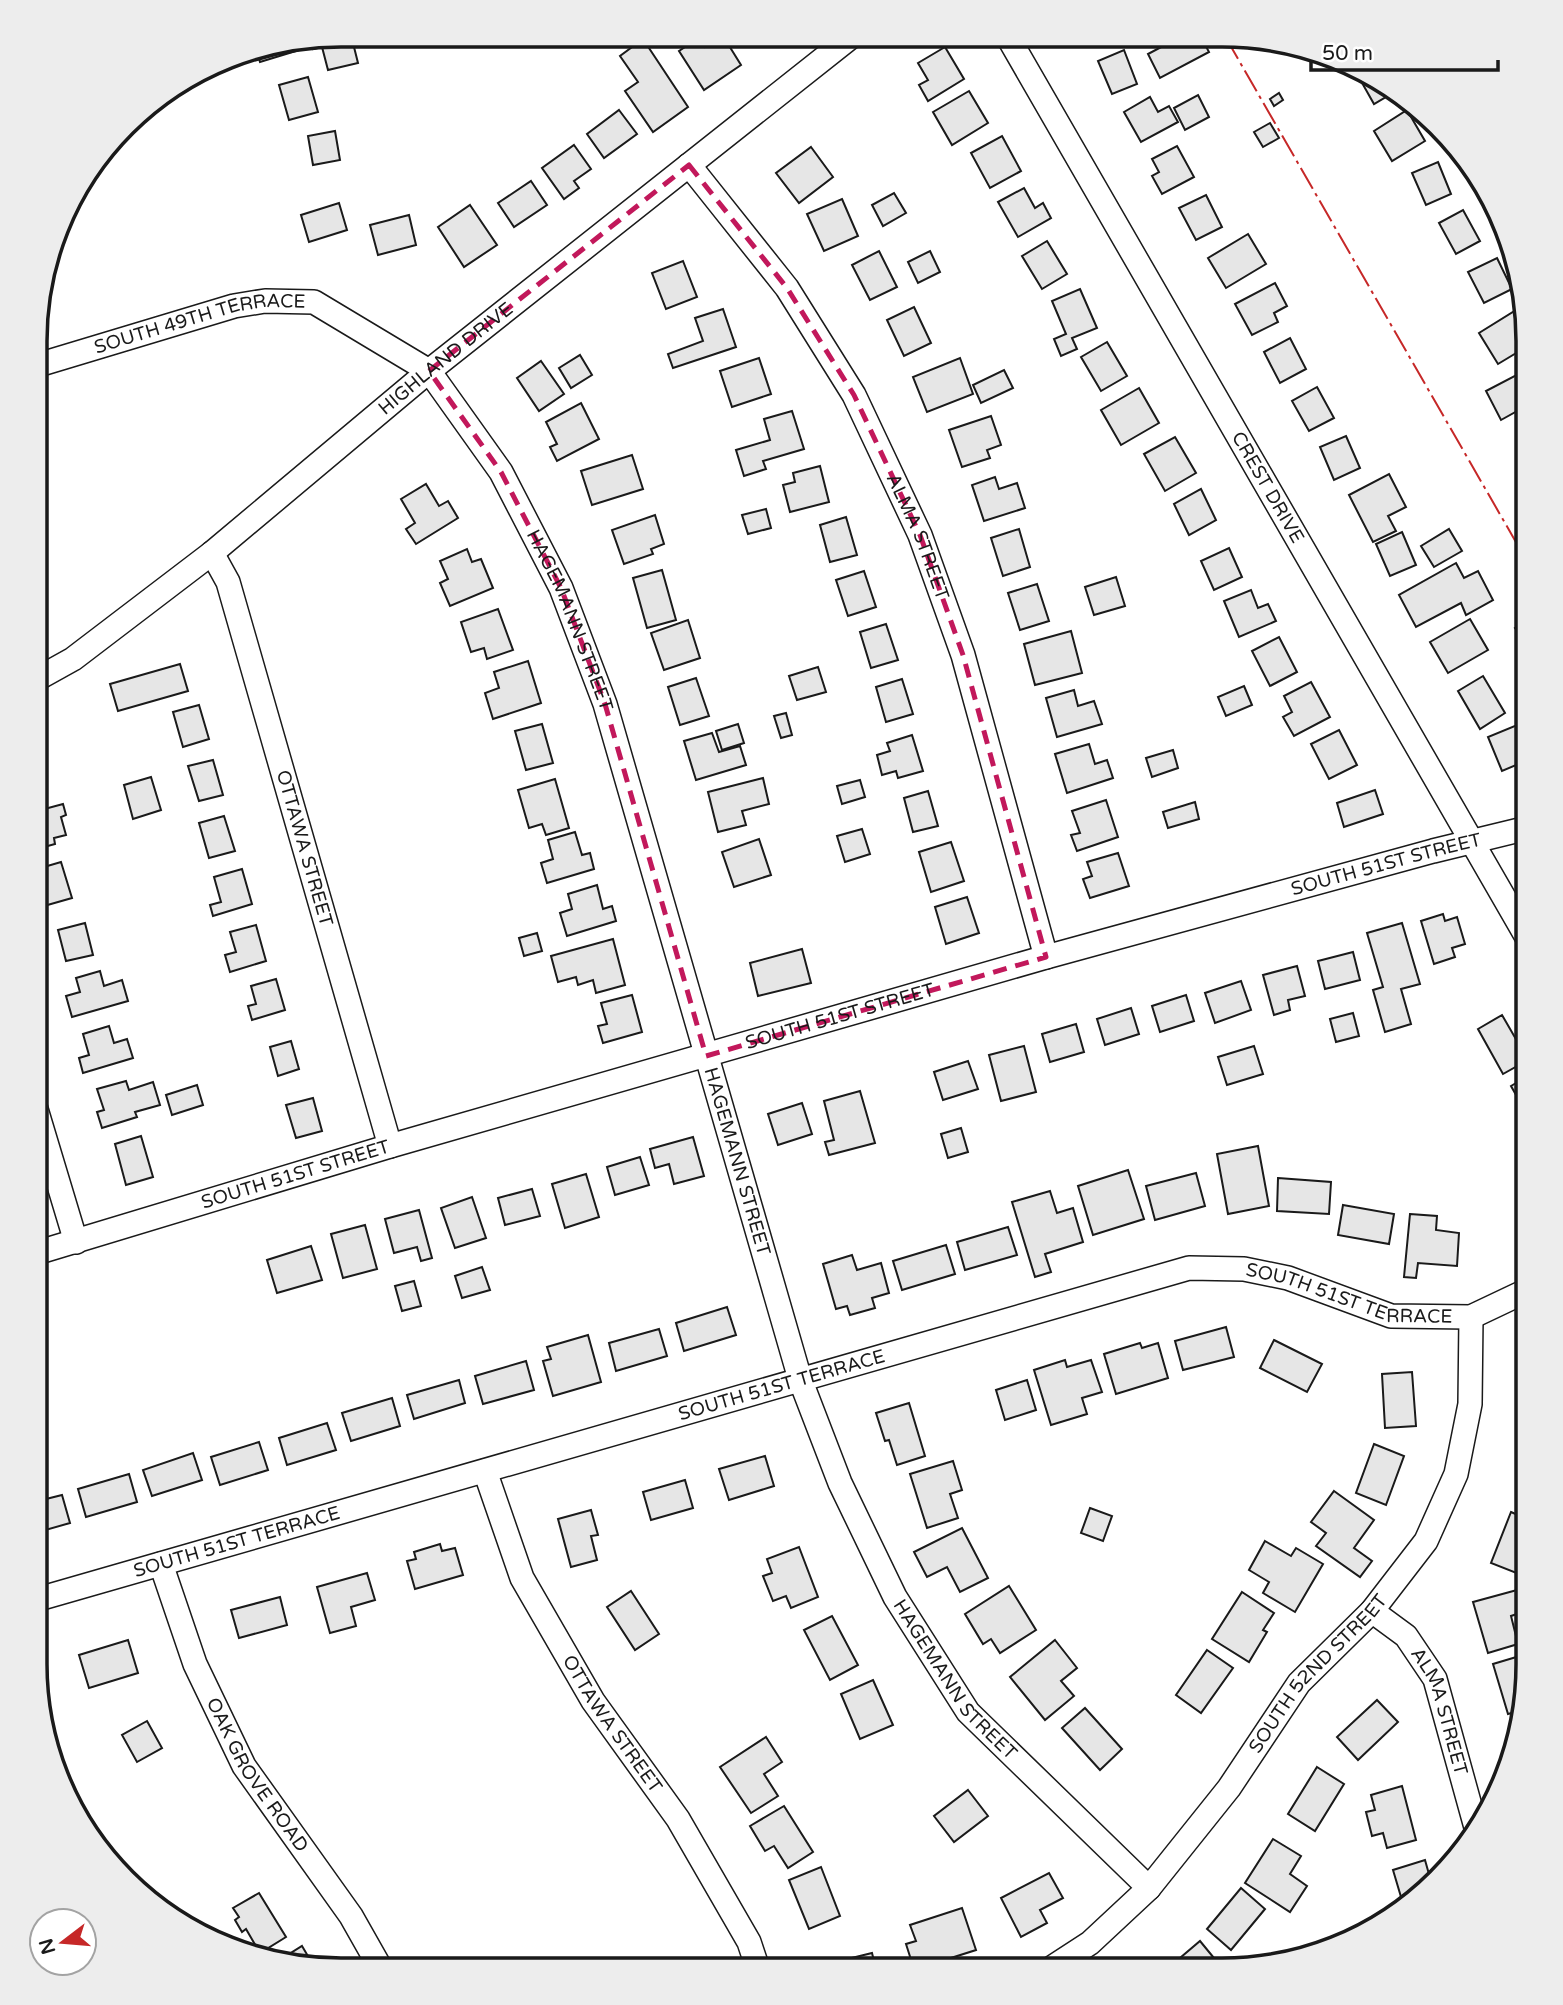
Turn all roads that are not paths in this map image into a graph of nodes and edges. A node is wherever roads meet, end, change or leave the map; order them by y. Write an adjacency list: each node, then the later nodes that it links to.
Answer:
1 (838, 47): 3 (street, HIGHLAND DRIVE)
2 (1014, 47): 9 (street, CREST DRIVE)
3 (689, 165): 5 (street, HIGHLAND DRIVE); 11 (street, ALMA STREET)
4 (47, 362): 5 (street, SOUTH 49TH TERRACE)
5 (429, 371): 6 (street, HIGHLAND DRIVE); 12 (street, HAGEMANN STREET)
6 (212, 553): 7 (street, HIGHLAND DRIVE); 14 (street, OTTAWA STREET)
7 (47, 673)
8 (1516, 831): 9 (street, SOUTH 51ST STREET)
9 (1472, 841): 10 (street, CREST DRIVE); 11 (street, SOUTH 51ST STREET)
10 (1516, 918)
11 (1046, 957): 12 (street, SOUTH 51ST STREET)
12 (706, 1056): 14 (street, SOUTH 51ST STREET); 19 (street, HAGEMANN STREET)
13 (47, 1145): 15 (street)
14 (390, 1146): 15 (street, SOUTH 51ST STREET)
15 (76, 1241): 16 (street, SOUTH 51ST STREET)
16 (47, 1250)
17 (1516, 1296): 18 (street, SOUTH 51ST TERRACE)
18 (1471, 1317): 19 (street, SOUTH 51ST TERRACE); 23 (street, SOUTH 52ND STREET)
19 (800, 1379): 20 (street, SOUTH 51ST TERRACE); 25 (street, HAGEMANN STREET)
20 (485, 1471): 21 (street, SOUTH 51ST TERRACE); 27 (street, OTTAWA STREET)
21 (161, 1564): 22 (street, SOUTH 51ST TERRACE); 26 (street, OAK GROVE ROAD)
22 (47, 1597)
23 (1372, 1611): 24 (street, ALMA STREET); 25 (street, SOUTH 52ND STREET)
24 (1473, 1816)
25 (1150, 1888): 28 (street, SOUTH 52ND STREET)
26 (375, 1958)
27 (754, 1958)
28 (1067, 1958)

